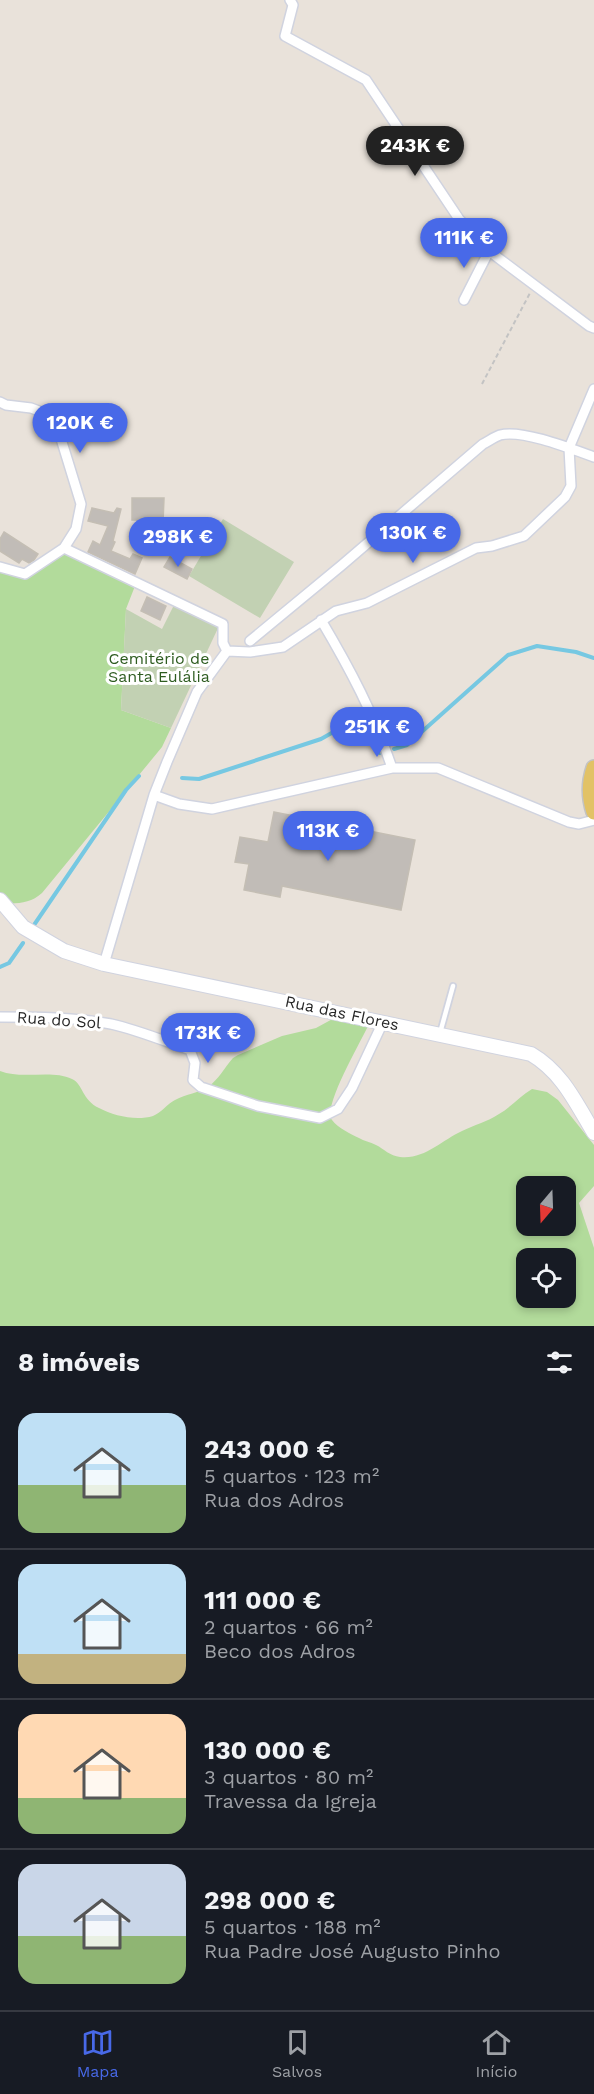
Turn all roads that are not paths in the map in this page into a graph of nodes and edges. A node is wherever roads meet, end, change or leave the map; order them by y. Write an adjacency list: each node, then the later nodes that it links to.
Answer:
1 (291, 3): 2 (street)
2 (489, 251): 3 (street); 4 (street)
3 (464, 300)
4 (594, 328)
5 (594, 389): 7 (street)
6 (0, 402): 9 (street)
7 (569, 448): 8 (street); 11 (street); 12 (street)
8 (594, 456)
9 (64, 548): 10 (street); 13 (street)
10 (0, 567)
11 (321, 620): 13 (street); 14 (street)
12 (250, 641)
13 (227, 651): 16 (street)
14 (392, 768): 16 (street); 18 (street)
15 (594, 768): 17 (main road)
16 (154, 795): 20 (street)
17 (594, 812)
18 (594, 820)
19 (0, 900): 20 (street, Rua das Flores)
20 (104, 964): 23 (street, Rua das Flores)
21 (453, 986): 24 (lane)
22 (0, 1017): 23 (street, Rua do Sol)
23 (382, 1022): 24 (street, Rua das Flores)
24 (440, 1034): 25 (street, Rua das Flores)
25 (594, 1133)

